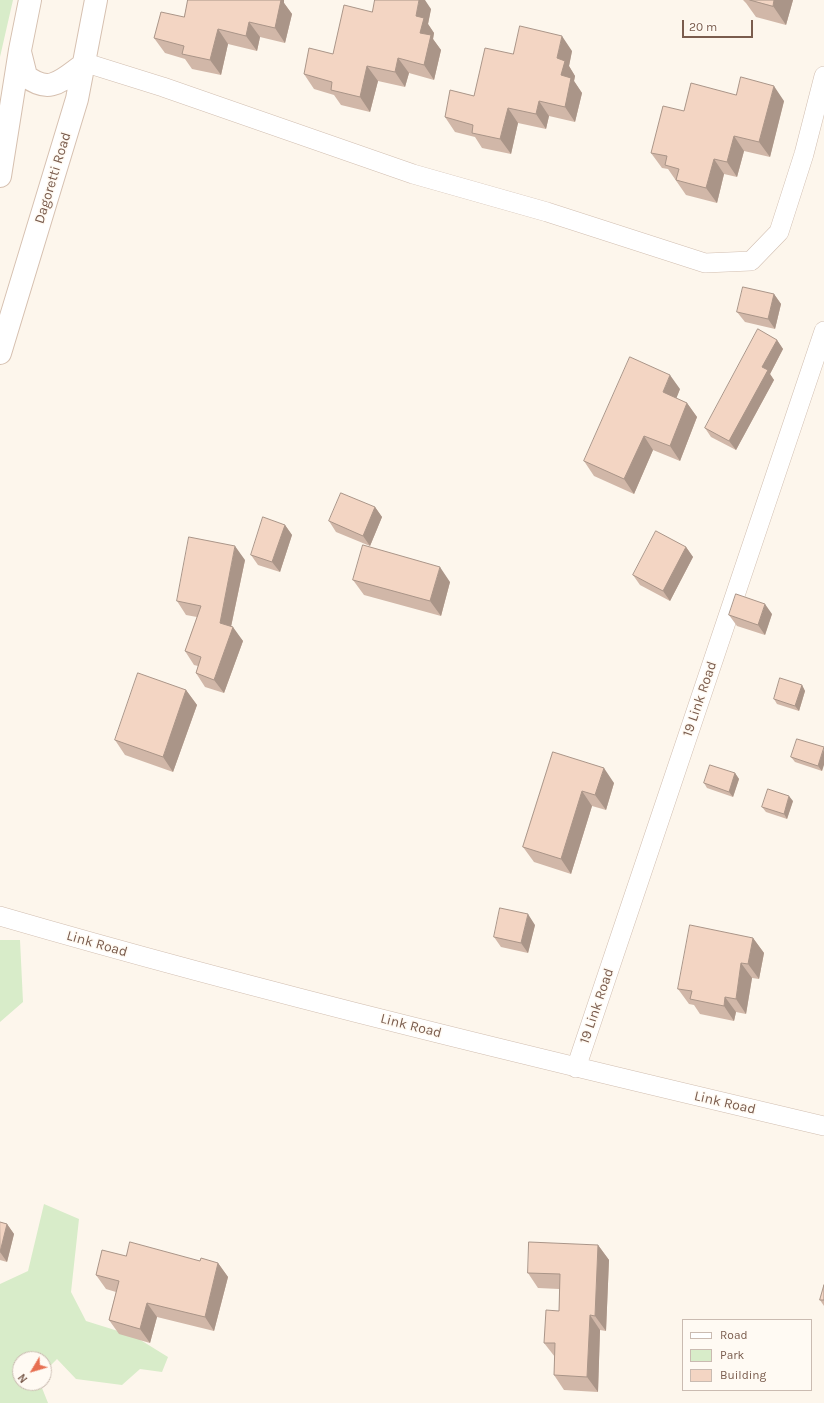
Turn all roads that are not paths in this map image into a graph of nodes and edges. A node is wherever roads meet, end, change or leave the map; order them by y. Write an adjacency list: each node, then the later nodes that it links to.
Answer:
1 (30, 0): 3 (main road)
2 (96, 0): 4 (main road, Dagoretti Road)
3 (20, 50): 4 (main road); 6 (main road)
4 (83, 63): 5 (street); 8 (main road, Dagoretti Road)
5 (824, 76)
6 (0, 176)
7 (824, 330): 10 (street, 19 Link Road)
8 (0, 353)
9 (0, 916): 10 (street, Link Road)
10 (576, 1068): 11 (street, Link Road)
11 (824, 1126)

